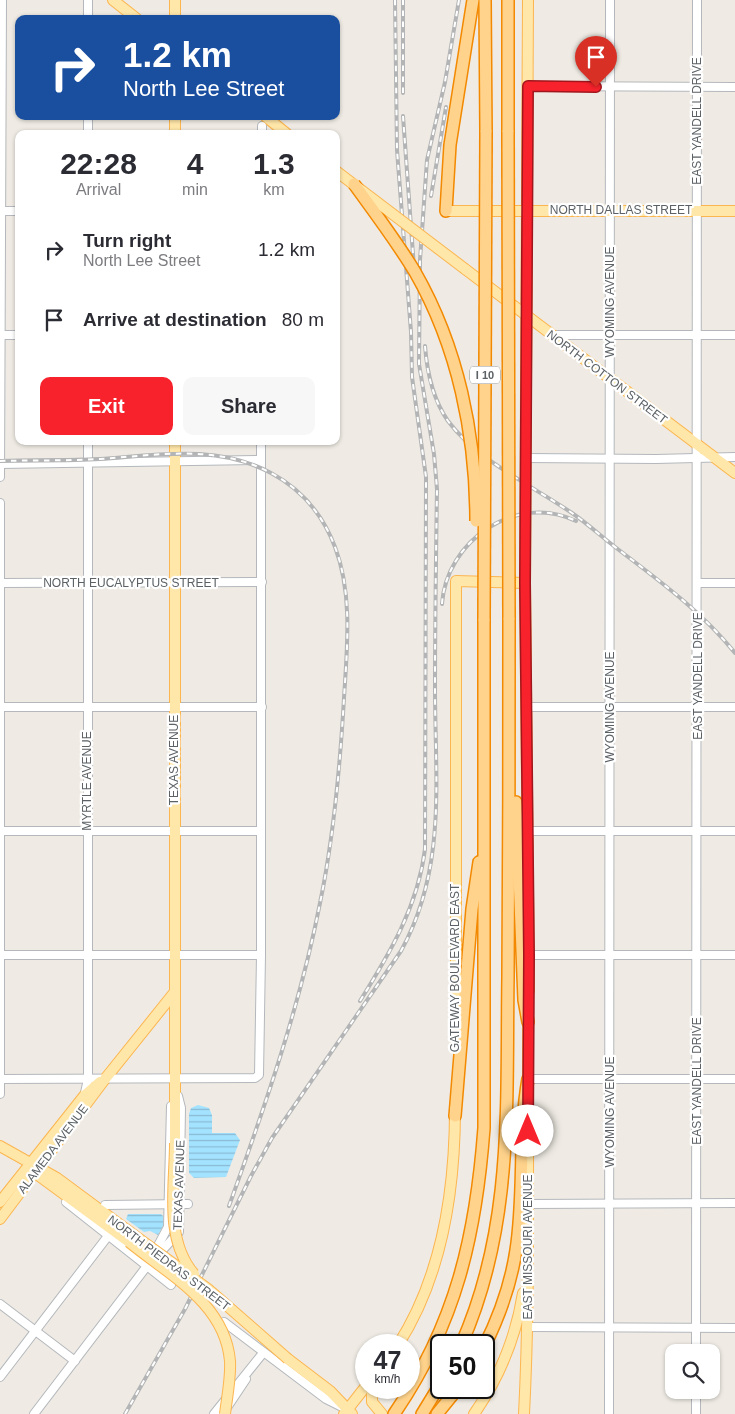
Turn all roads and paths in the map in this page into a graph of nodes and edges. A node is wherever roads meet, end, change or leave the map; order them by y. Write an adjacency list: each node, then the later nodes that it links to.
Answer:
1 (2, 0): 18 (street)
2 (88, 0): 11 (street)
3 (113, 0): 12 (main road)
4 (175, 0): 13 (main road)
5 (473, 0): 26 (highway)
6 (485, 0): 62 (highway, I 10, bridge)
7 (508, 0): 71 (highway, I 10, bridge)
8 (528, 0): 14 (main road, EAST MISSOURI AVENUE)
9 (610, 0): 15 (street, WYOMING AVENUE)
10 (697, 0): 16 (street, EAST YANDELL DRIVE)
11 (88, 15)
12 (132, 15)
13 (175, 15)
14 (528, 86): 15 (street); 23 (main road, EAST MISSOURI AVENUE)
15 (610, 87): 16 (street); 27 (street, WYOMING AVENUE)
16 (697, 87): 17 (street); 28 (street, EAST YANDELL DRIVE)
17 (735, 87)
18 (1, 88): 24 (street)
19 (263, 125): 20 (main road)
20 (276, 130)
21 (340, 174): 22 (main road, NORTH COTTON STREET, bridge)
22 (354, 184): 30 (main road, NORTH COTTON STREET, bridge); 62 (highway, bridge)
23 (528, 210): 26 (main road, NORTH DALLAS STREET); 27 (main road, NORTH DALLAS STREET); 30 (main road, EAST MISSOURI AVENUE)
24 (0, 211): 25 (street); 31 (street)
25 (15, 211)
26 (446, 211)
27 (610, 211): 28 (main road, NORTH DALLAS STREET); 34 (street, WYOMING AVENUE)
28 (697, 211): 29 (main road, NORTH DALLAS STREET); 35 (street, EAST YANDELL DRIVE)
29 (735, 211)
30 (528, 317): 33 (main road, NORTH COTTON STREET); 37 (main road, EAST MISSOURI AVENUE)
31 (0, 335): 32 (street); 51 (street)
32 (15, 335)
33 (552, 335): 34 (street); 37 (main road); 38 (main road, NORTH COTTON STREET)
34 (610, 335): 35 (street); 38 (street, WYOMING AVENUE)
35 (697, 335): 36 (street); 42 (street, EAST YANDELL DRIVE)
36 (735, 335)
37 (528, 345): 46 (main road, EAST MISSOURI AVENUE)
38 (610, 379): 42 (main road, NORTH COTTON STREET); 47 (street, WYOMING AVENUE)
39 (88, 445): 49 (street, MYRTLE AVENUE)
40 (175, 445): 50 (main road, TEXAS AVENUE)
41 (261, 445): 48 (street)
42 (698, 445): 43 (street, EAST YANDELL DRIVE); 44 (main road, NORTH COTTON STREET)
43 (698, 457): 44 (street); 47 (street); 60 (street, EAST YANDELL DRIVE)
44 (715, 457): 45 (street); 52 (main road, NORTH COTTON STREET)
45 (735, 457)
46 (526, 458): 47 (street); 59 (main road, EAST MISSOURI AVENUE)
47 (610, 459): 68 (street, WYOMING AVENUE)
48 (261, 460): 50 (street); 55 (street)
49 (88, 462): 50 (street); 51 (street); 57 (street, MYRTLE AVENUE)
50 (175, 462): 58 (main road, TEXAS AVENUE)
51 (0, 464): 53 (street)
52 (735, 473)
53 (0, 477)
54 (0, 503): 56 (street)
55 (262, 582): 58 (street, NORTH EUCALYPTUS STREET); 66 (street)
56 (0, 583): 57 (street, NORTH EUCALYPTUS STREET); 63 (street)
57 (87, 583): 58 (street, NORTH EUCALYPTUS STREET); 64 (street, MYRTLE AVENUE)
58 (174, 583): 65 (main road, TEXAS AVENUE)
59 (525, 583): 67 (main road, EAST MISSOURI AVENUE); 101 (main road, GATEWAY BOULEVARD EAST)
60 (698, 583): 61 (street); 69 (street, EAST YANDELL DRIVE)
61 (735, 583)
62 (484, 619): 72 (highway, I 10)
63 (0, 707): 64 (street); 73 (street)
64 (87, 707): 65 (street); 74 (street, MYRTLE AVENUE)
65 (174, 707): 66 (street); 80 (main road, TEXAS AVENUE)
66 (262, 707): 75 (street)
67 (526, 707): 68 (street); 76 (main road, EAST MISSOURI AVENUE)
68 (610, 707): 69 (street); 77 (street, WYOMING AVENUE)
69 (698, 707): 70 (street); 78 (street, EAST YANDELL DRIVE)
70 (735, 707)
71 (510, 781): 90 (highway); 128 (highway, I 10)
72 (485, 818): 101 (highway); 140 (highway, I 10)
73 (0, 831): 74 (street); 81 (street)
74 (87, 831): 80 (street); 82 (street, MYRTLE AVENUE)
75 (262, 831): 80 (street); 88 (street)
76 (526, 831): 77 (street); 84 (main road, EAST MISSOURI AVENUE)
77 (610, 831): 78 (street); 85 (street, WYOMING AVENUE)
78 (697, 831): 79 (street); 86 (street, EAST YANDELL DRIVE)
79 (735, 831)
80 (174, 832): 83 (main road, TEXAS AVENUE)
81 (0, 955): 82 (street); 92 (street)
82 (87, 955): 83 (street); 93 (street, MYRTLE AVENUE)
83 (174, 955): 88 (street); 89 (main road, TEXAS AVENUE)
84 (529, 955): 85 (street); 90 (main road, EAST MISSOURI AVENUE)
85 (610, 955): 86 (street); 96 (street, WYOMING AVENUE)
86 (696, 955): 87 (street); 97 (street, EAST YANDELL DRIVE)
87 (735, 955)
88 (262, 956): 94 (street)
89 (174, 993): 91 (main road, ALAMEDA AVENUE); 94 (main road, TEXAS AVENUE)
90 (528, 1022): 95 (main road, EAST MISSOURI AVENUE)
91 (106, 1078): 93 (street); 94 (street); 100 (main road, ALAMEDA AVENUE); 102 (main road, ALAMEDA AVENUE)
92 (0, 1079): 93 (street); 99 (street)
93 (88, 1079): 100 (street, MYRTLE AVENUE)
94 (174, 1079): 108 (street, TEXAS AVENUE); 109 (street, TEXAS AVENUE); 119 (main road, bridge)
95 (528, 1079): 96 (street); 110 (main road, EAST MISSOURI AVENUE); 129 (highway)
96 (610, 1079): 97 (street); 111 (street, WYOMING AVENUE)
97 (697, 1079): 98 (street); 106 (street, EAST YANDELL DRIVE)
98 (735, 1079)
99 (0, 1094)
100 (84, 1096): 102 (street, MYRTLE AVENUE); 104 (main road, ALAMEDA AVENUE)
101 (455, 1116): 127 (main road, GATEWAY BOULEVARD EAST)
102 (77, 1118): 104 (main road, ALAMEDA AVENUE)
103 (0, 1146): 104 (main road)
104 (34, 1167): 105 (main road, ALAMEDA AVENUE); 113 (main road, ALAMEDA AVENUE); 114 (street, NORTH PIEDRAS STREET); 115 (main road, NORTH PIEDRAS STREET)
105 (0, 1202)
106 (696, 1203): 107 (street); 111 (street); 124 (street, EAST YANDELL DRIVE)
107 (735, 1203)
108 (168, 1204): 109 (street); 112 (street); 116 (street, TEXAS AVENUE)
109 (184, 1204): 116 (street, TEXAS AVENUE)
110 (528, 1204): 111 (street); 117 (main road, EAST MISSOURI AVENUE)
111 (610, 1204): 123 (street, WYOMING AVENUE)
112 (105, 1205)
113 (0, 1219)
114 (108, 1236): 116 (street, NORTH PIEDRAS STREET); 126 (street)
115 (131, 1238): 119 (main road, NORTH PIEDRAS STREET, bridge); 144 (main road, NORTH PIEDRAS STREET, bridge)
116 (147, 1266): 118 (street, NORTH PIEDRAS STREET); 132 (street)
117 (526, 1269): 122 (main road, EAST MISSOURI AVENUE); 148 (main road)
118 (171, 1285)
119 (208, 1289): 141 (main road, NORTH PIEDRAS STREET, bridge)
120 (0, 1304): 126 (street)
121 (224, 1322): 131 (street, NORTH PIEDRAS STREET)
122 (528, 1327): 123 (street); 149 (main road, EAST MISSOURI AVENUE)
123 (610, 1327): 124 (street); 150 (street, WYOMING AVENUE)
124 (696, 1328): 125 (street); 130 (street, EAST YANDELL DRIVE)
125 (735, 1328)
126 (35, 1331): 132 (street); 134 (street)
127 (404, 1334)
128 (465, 1334)
129 (489, 1334)
130 (696, 1344)
131 (263, 1353): 133 (street); 141 (street, NORTH PIEDRAS STREET)
132 (74, 1361): 142 (street)
133 (248, 1374): 143 (street); 144 (street)
134 (0, 1377)
135 (357, 1399): 141 (main road)
136 (372, 1399): 145 (main road)
137 (431, 1399): 146 (highway)
138 (450, 1399): 147 (highway)
139 (696, 1399): 151 (street)
140 (398, 1409)
141 (348, 1413)
142 (34, 1414)
143 (214, 1414)
144 (224, 1414)
145 (382, 1414)
146 (422, 1414)
147 (438, 1414)
148 (474, 1414)
149 (524, 1414)
150 (609, 1414)
151 (696, 1414)

